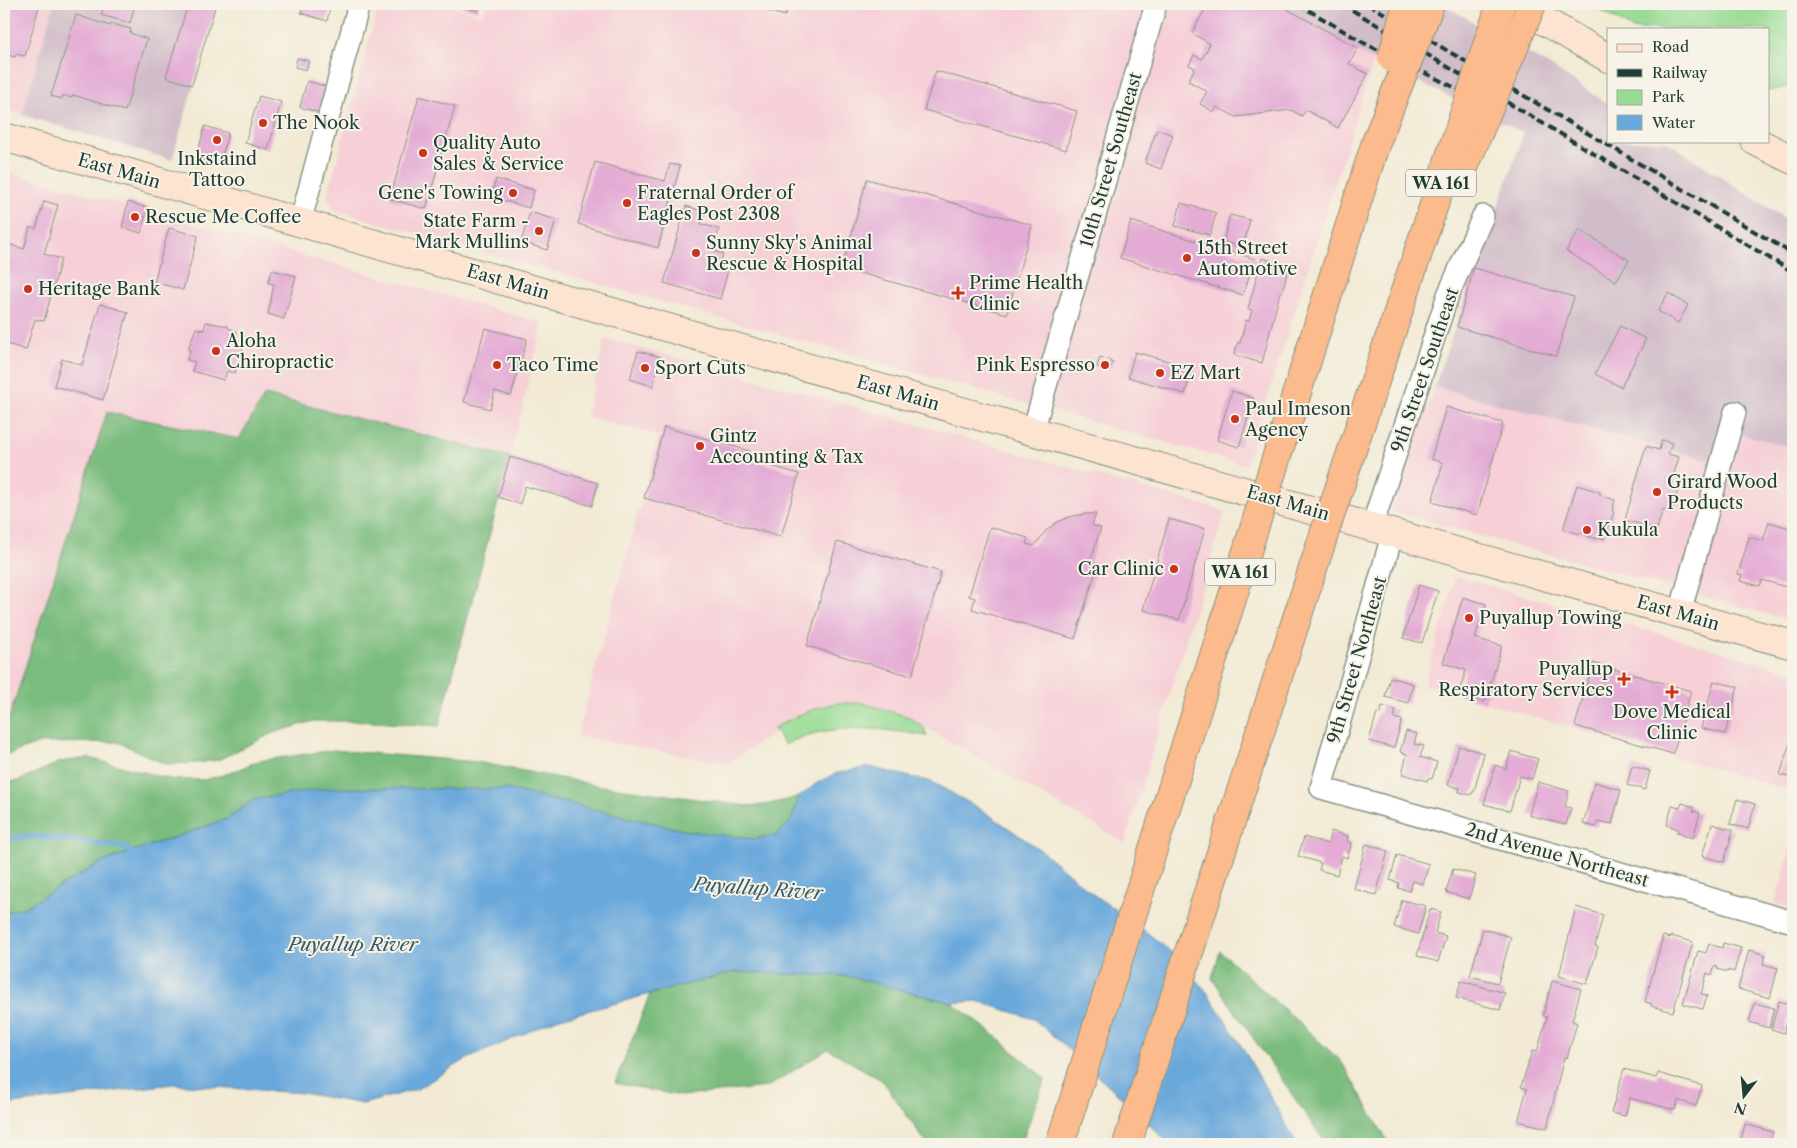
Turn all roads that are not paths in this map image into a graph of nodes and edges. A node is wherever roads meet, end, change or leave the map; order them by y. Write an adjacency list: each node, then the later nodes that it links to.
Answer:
1 (359, 4): 13 (street)
2 (1156, 4): 17 (street, 10th Street Southeast)
3 (1407, 4): 15 (highway, bridge)
4 (1430, 4): 15 (highway, WA 161, bridge)
5 (1501, 4): 14 (highway, WA 161, bridge)
6 (1515, 4): 8 (main road)
7 (1532, 4): 14 (highway, bridge)
8 (1607, 57)
9 (4, 137): 13 (main road, East Main)
10 (1757, 142): 11 (main road)
11 (1793, 160)
12 (1484, 216): 18 (street, 9th Street Southeast)
13 (300, 223): 17 (main road, East Main)
14 (1381, 362): 24 (highway, WA 161, bridge)
15 (1303, 371): 23 (highway, WA 161, bridge)
16 (1735, 412): 19 (street)
17 (1033, 431): 18 (main road, East Main)
18 (1383, 529): 19 (main road, East Main); 21 (street, 9th Street Northeast)
19 (1680, 613): 20 (main road, East Main)
20 (1793, 645)
21 (1320, 788): 22 (street, 2nd Avenue Northeast)
22 (1793, 922)
23 (1060, 1144)
24 (1127, 1144)

